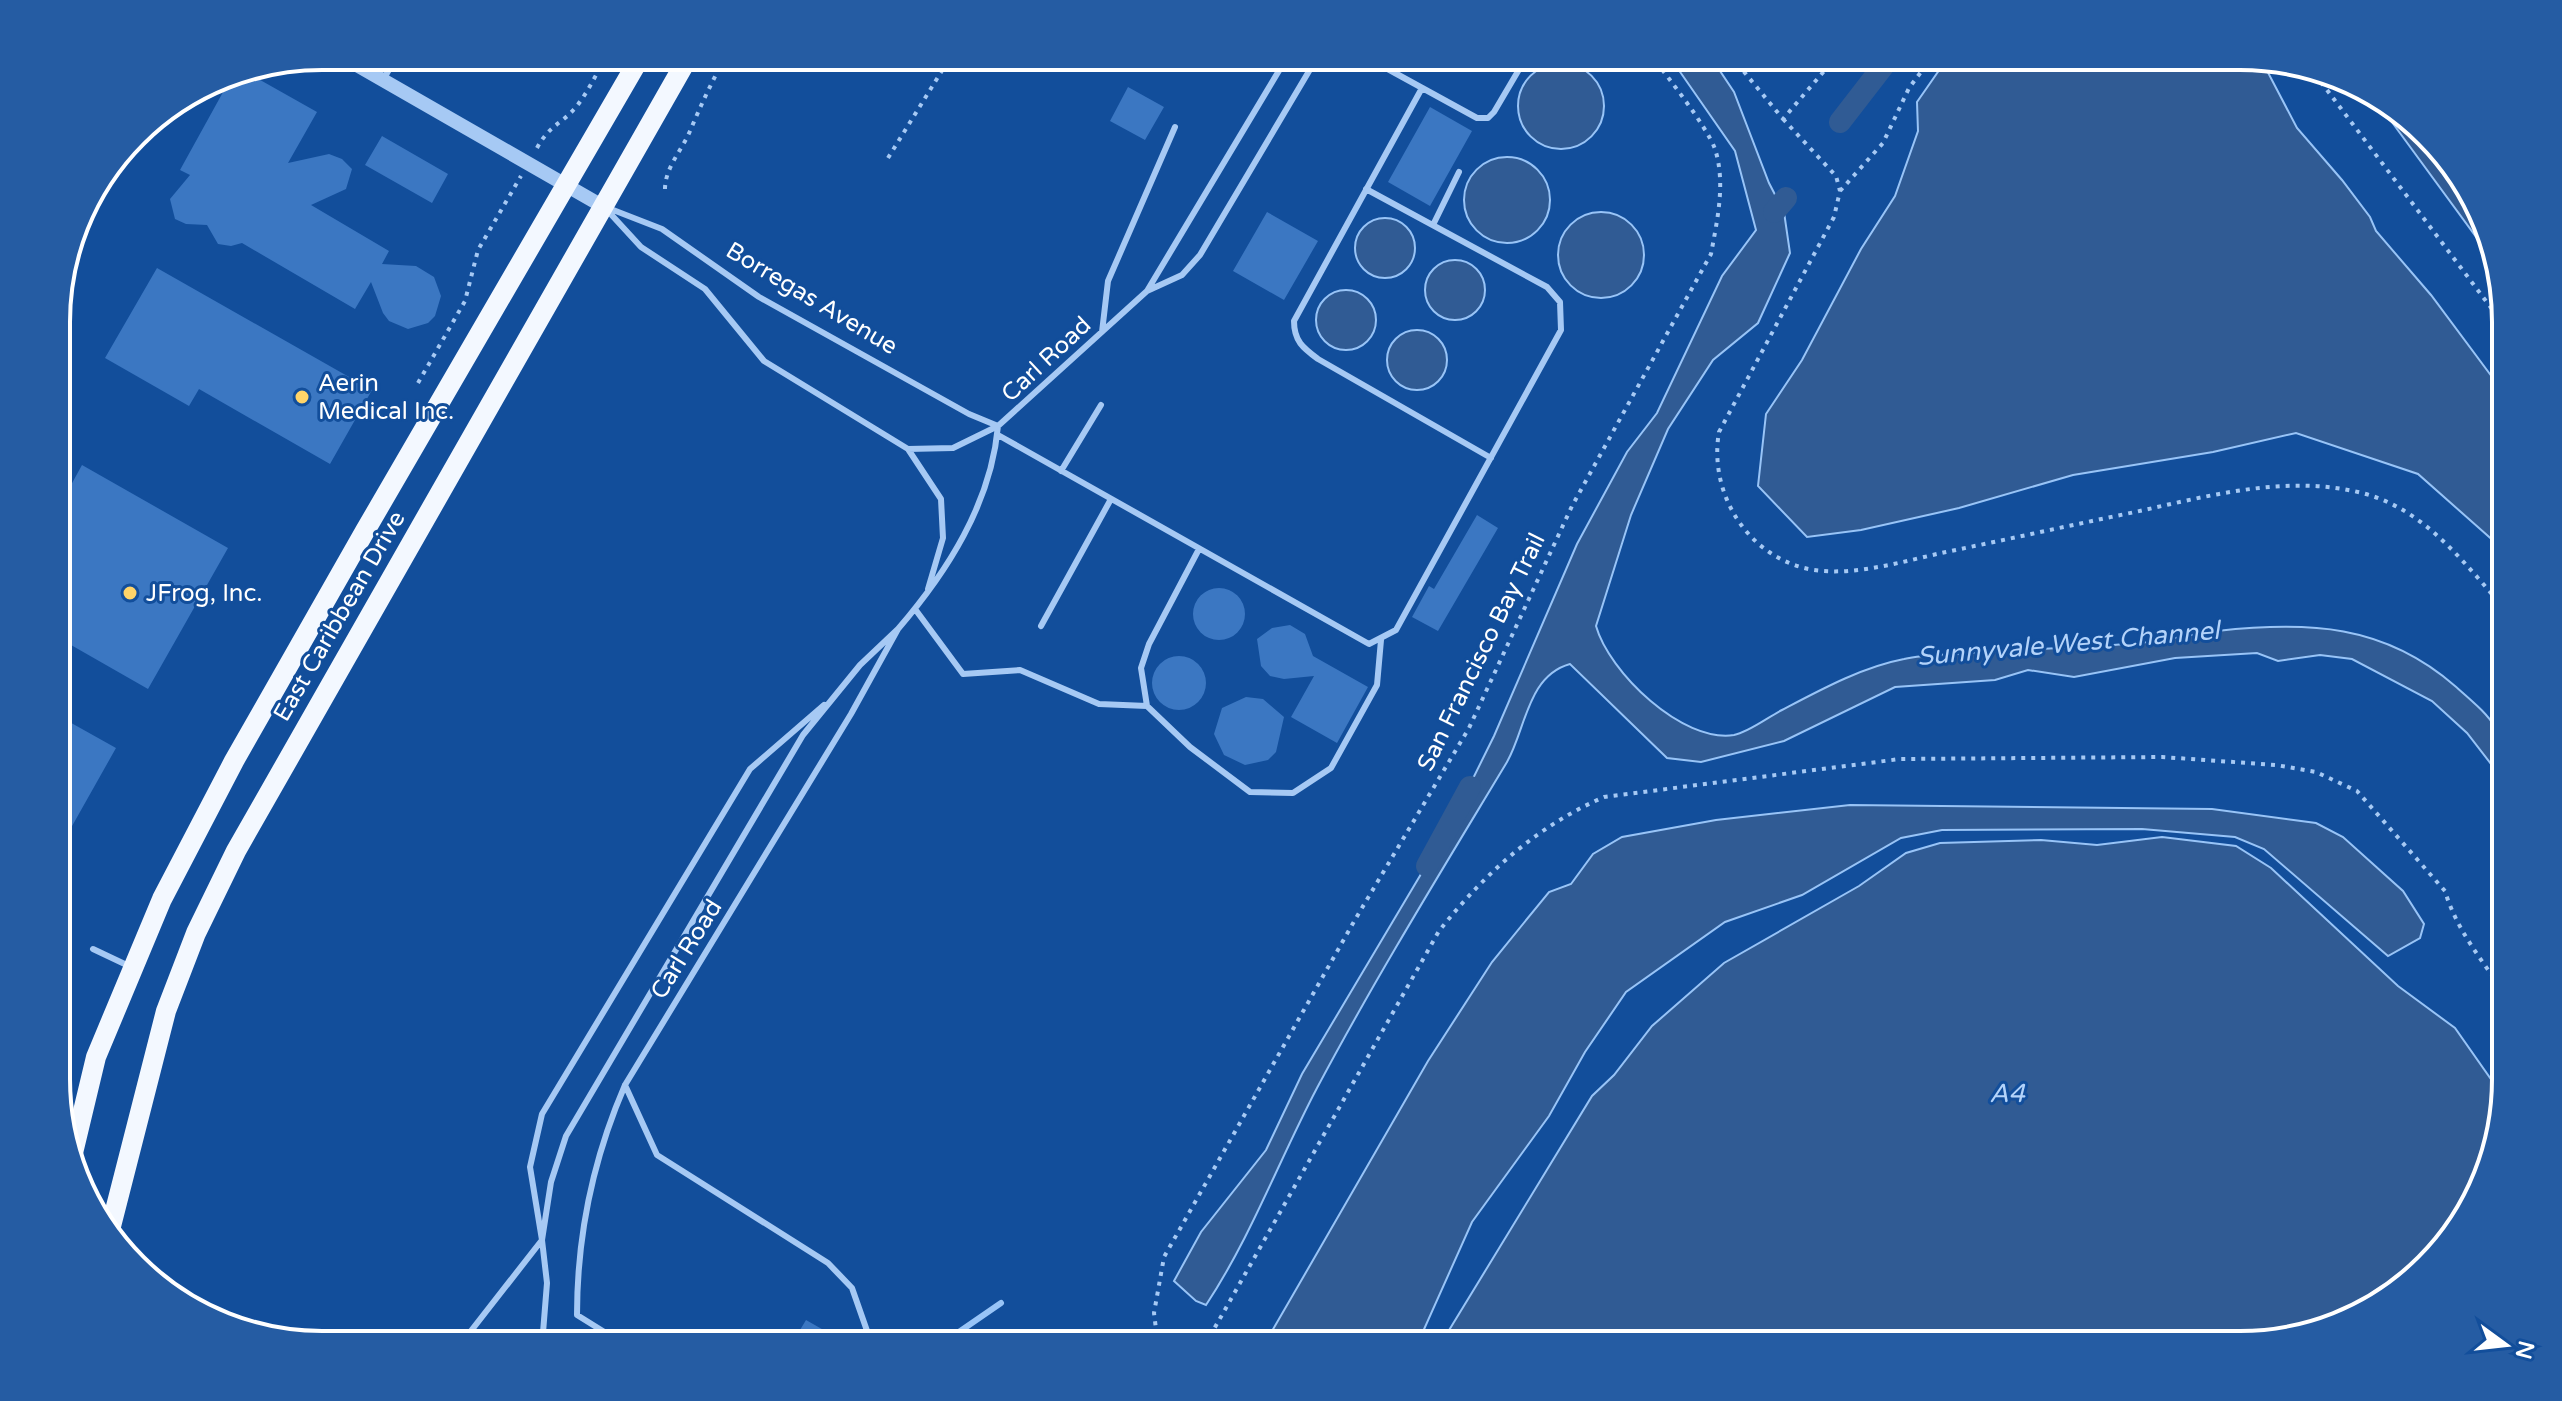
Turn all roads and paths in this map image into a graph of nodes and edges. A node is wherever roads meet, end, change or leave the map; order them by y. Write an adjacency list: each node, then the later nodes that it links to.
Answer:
1 (1279, 70): 31 (lane, Carl Road)
2 (1309, 70): 31 (lane, Carl Road)
3 (1390, 70): 18 (lane)
4 (1518, 70): 18 (lane)
5 (1662, 70): 62 (path, San Francisco Bay Trail)
6 (1743, 70): 19 (path)
7 (1825, 70): 19 (path)
8 (1922, 70): 28 (path)
9 (367, 71): 16 (street, Borregas Avenue)
10 (388, 71): 16 (lane)
11 (598, 71): 21 (path)
12 (633, 71): 24 (main road, East Caribbean Drive)
13 (681, 71): 29 (main road, East Caribbean Drive)
14 (718, 71): 25 (path)
15 (942, 71): 22 (path)
16 (383, 80): 24 (street, Borregas Avenue)
17 (2322, 83): 32 (path)
18 (1422, 88): 26 (lane)
19 (1783, 119): 28 (path)
20 (1175, 127): 33 (lane)
21 (542, 138)
22 (888, 158)
23 (1459, 172): 30 (lane)
24 (568, 185): 29 (street, Borregas Avenue); 52 (main road, East Caribbean Drive)
25 (665, 189)
26 (1366, 189): 30 (lane); 39 (lane)
27 (512, 191): 34 (path)
28 (1840, 191): 43 (path)
29 (604, 207): 36 (lane, Borregas Avenue); 38 (lane, Borregas Avenue); 56 (main road, East Caribbean Drive)
30 (1433, 225): 39 (lane)
31 (1147, 291): 33 (lane, Carl Road)
32 (2491, 308)
33 (1102, 332): 36 (lane, Carl Road)
34 (418, 383)
35 (1101, 405): 40 (lane)
36 (998, 426): 37 (lane, Carl Road); 38 (lane)
37 (998, 435): 40 (lane); 44 (lane, Carl Road)
38 (908, 449): 44 (lane, Borregas Avenue)
39 (1491, 458): 48 (lane)
40 (1061, 471): 41 (lane)
41 (1111, 499): 42 (lane); 46 (lane)
42 (1199, 549): 48 (lane); 50 (lane)
43 (2492, 594)
44 (926, 596): 45 (lane, Carl Road)
45 (915, 609): 47 (lane, Carl Road); 50 (lane)
46 (1041, 626)
47 (898, 629): 49 (lane, Carl Road); 54 (lane, Carl Road)
48 (1381, 640): 50 (lane)
49 (833, 698): 57 (lane, Carl Road); 57 (lane, Carl Road)
50 (1147, 706)
51 (93, 949): 52 (lane)
52 (131, 967): 55 (main road, East Caribbean Drive)
53 (2492, 974): 63 (path)
54 (625, 1085): 60 (lane, Carl Road); 61 (lane)
55 (77, 1136)
56 (113, 1219)
57 (542, 1240): 58 (lane); 59 (lane, Carl Road)
58 (467, 1331)
59 (543, 1331)
60 (603, 1331)
61 (867, 1331)
62 (1156, 1331)
63 (1213, 1331)

